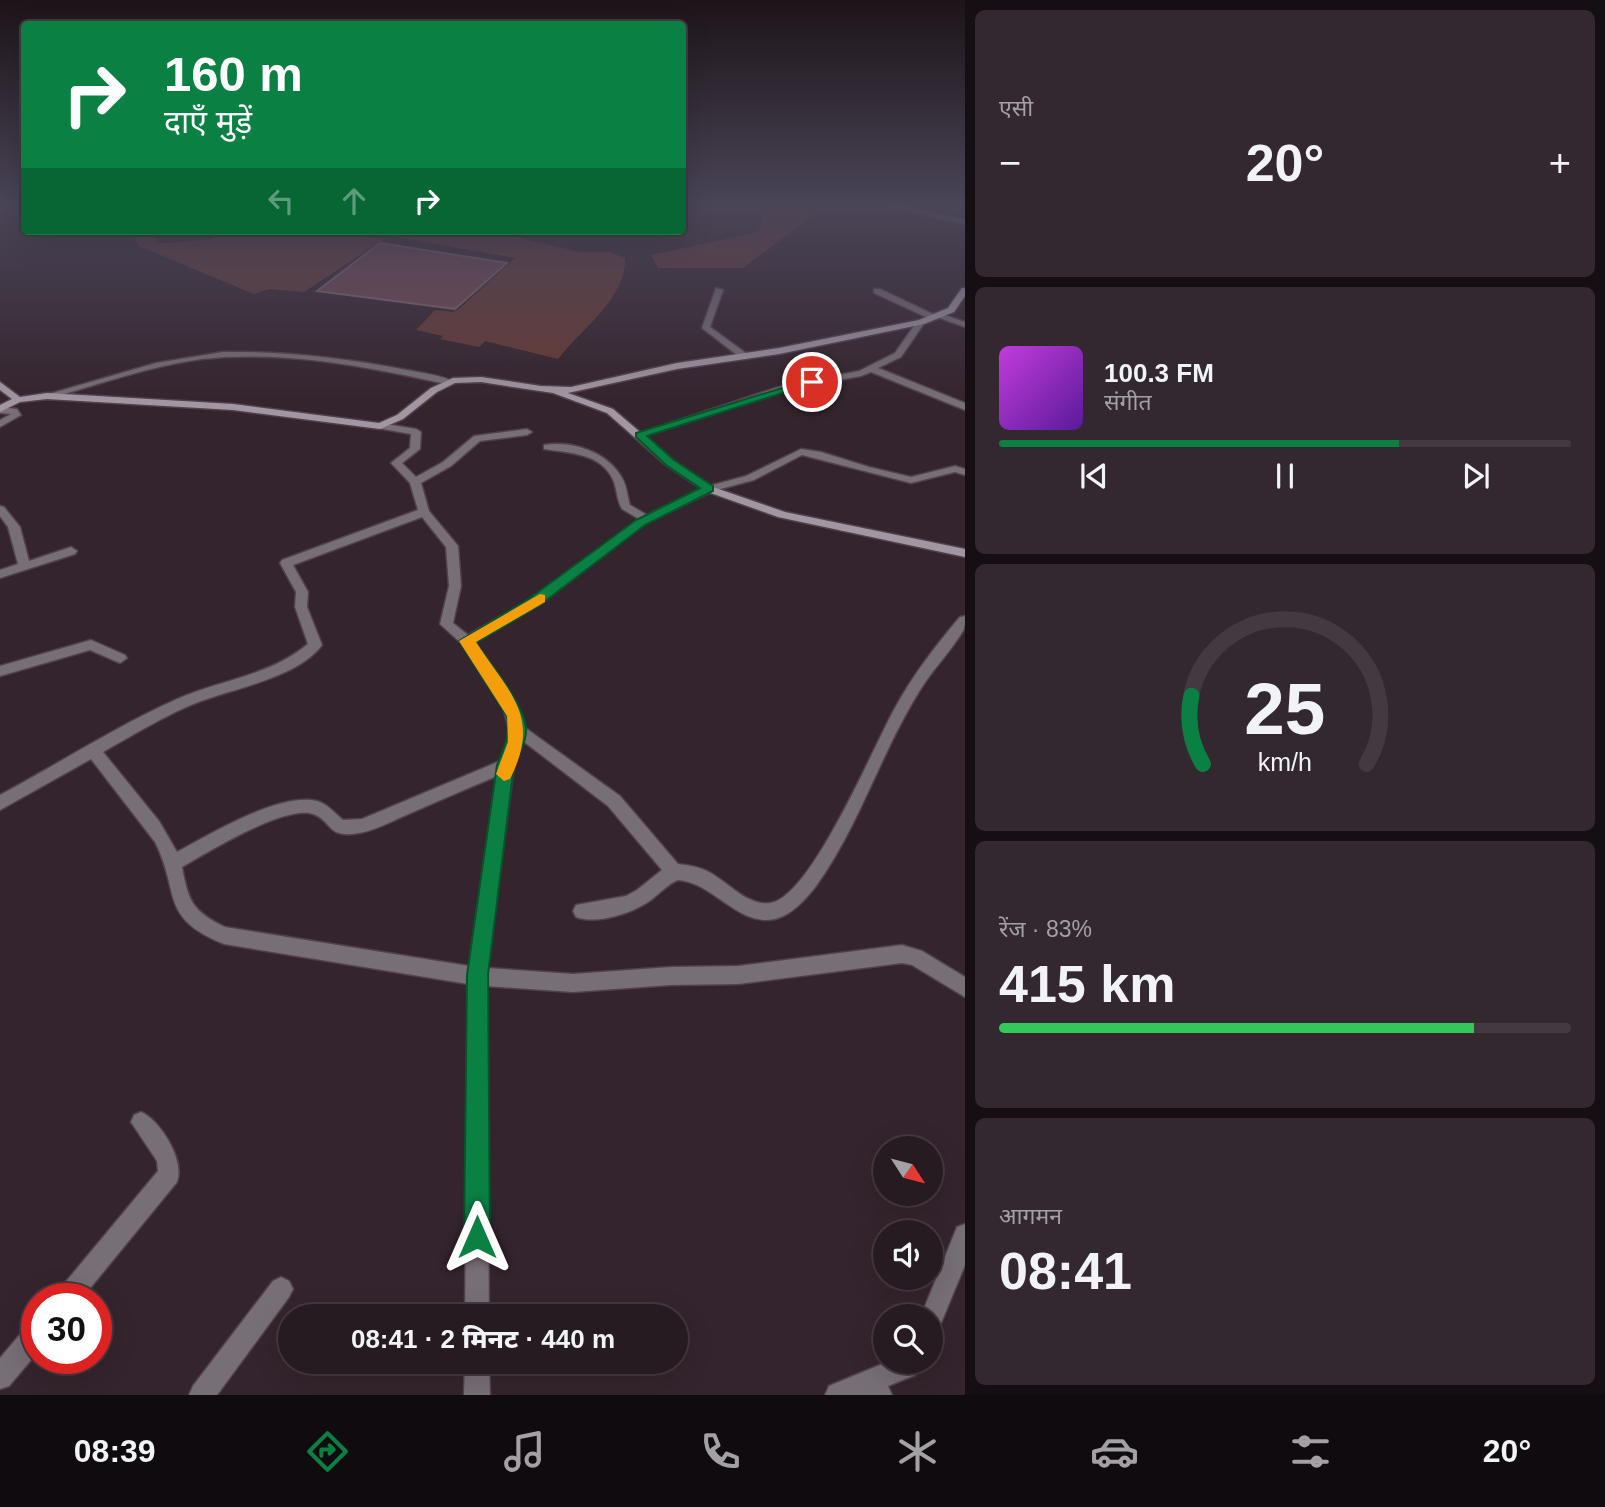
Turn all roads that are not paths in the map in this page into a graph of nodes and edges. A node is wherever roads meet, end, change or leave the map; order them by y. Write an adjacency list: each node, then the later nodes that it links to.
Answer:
1 (719, 290): 8 (street)
2 (964, 290): 4 (main road)
3 (877, 291): 5 (street)
4 (961, 303): 5 (main road)
5 (936, 316): 6 (main road); 7 (street)
6 (921, 322): 8 (main road); 9 (street)
7 (964, 325)
8 (744, 356): 12 (main road)
9 (870, 368): 15 (street); 20 (street)
10 (450, 382): 12 (main road); 13 (street); 18 (main road)
11 (0, 385): 14 (main road)
12 (555, 391): 20 (main road)
13 (47, 396): 14 (main road); 18 (main road)
14 (18, 400): 16 (main road)
15 (964, 407)
16 (0, 409): 17 (street)
17 (0, 424)
18 (380, 425): 23 (street)
19 (527, 432): 23 (street)
20 (639, 435): 24 (main road)
21 (548, 447): 27 (street)
22 (964, 472): 24 (street)
23 (415, 482): 26 (street)
24 (709, 489): 27 (street); 29 (main road)
25 (0, 509): 30 (street)
26 (424, 512): 33 (street); 37 (street)
27 (647, 519): 33 (street)
28 (71, 551): 30 (street)
29 (964, 553)
30 (25, 567): 31 (street)
31 (0, 574)
32 (964, 620): 41 (street)
33 (467, 641): 36 (street)
34 (120, 658): 35 (street)
35 (0, 671)
36 (518, 730): 38 (street); 41 (street)
37 (94, 752): 39 (street); 40 (street)
38 (506, 765): 40 (street); 43 (street)
39 (0, 803)
40 (172, 864): 43 (street)
41 (674, 872): 42 (street)
42 (582, 911)
43 (477, 975): 44 (street); 49 (street)
44 (964, 988)
45 (141, 1122): 47 (street)
46 (964, 1235): 50 (street)
47 (79, 1283)
48 (281, 1289): 56 (street)
49 (477, 1304)
50 (937, 1304)
51 (21, 1353): 54 (street)
52 (477, 1374): 57 (street)
53 (894, 1374): 55 (street)
54 (0, 1377)
55 (871, 1389): 58 (street)
56 (202, 1395)
57 (477, 1395)
58 (838, 1395)

